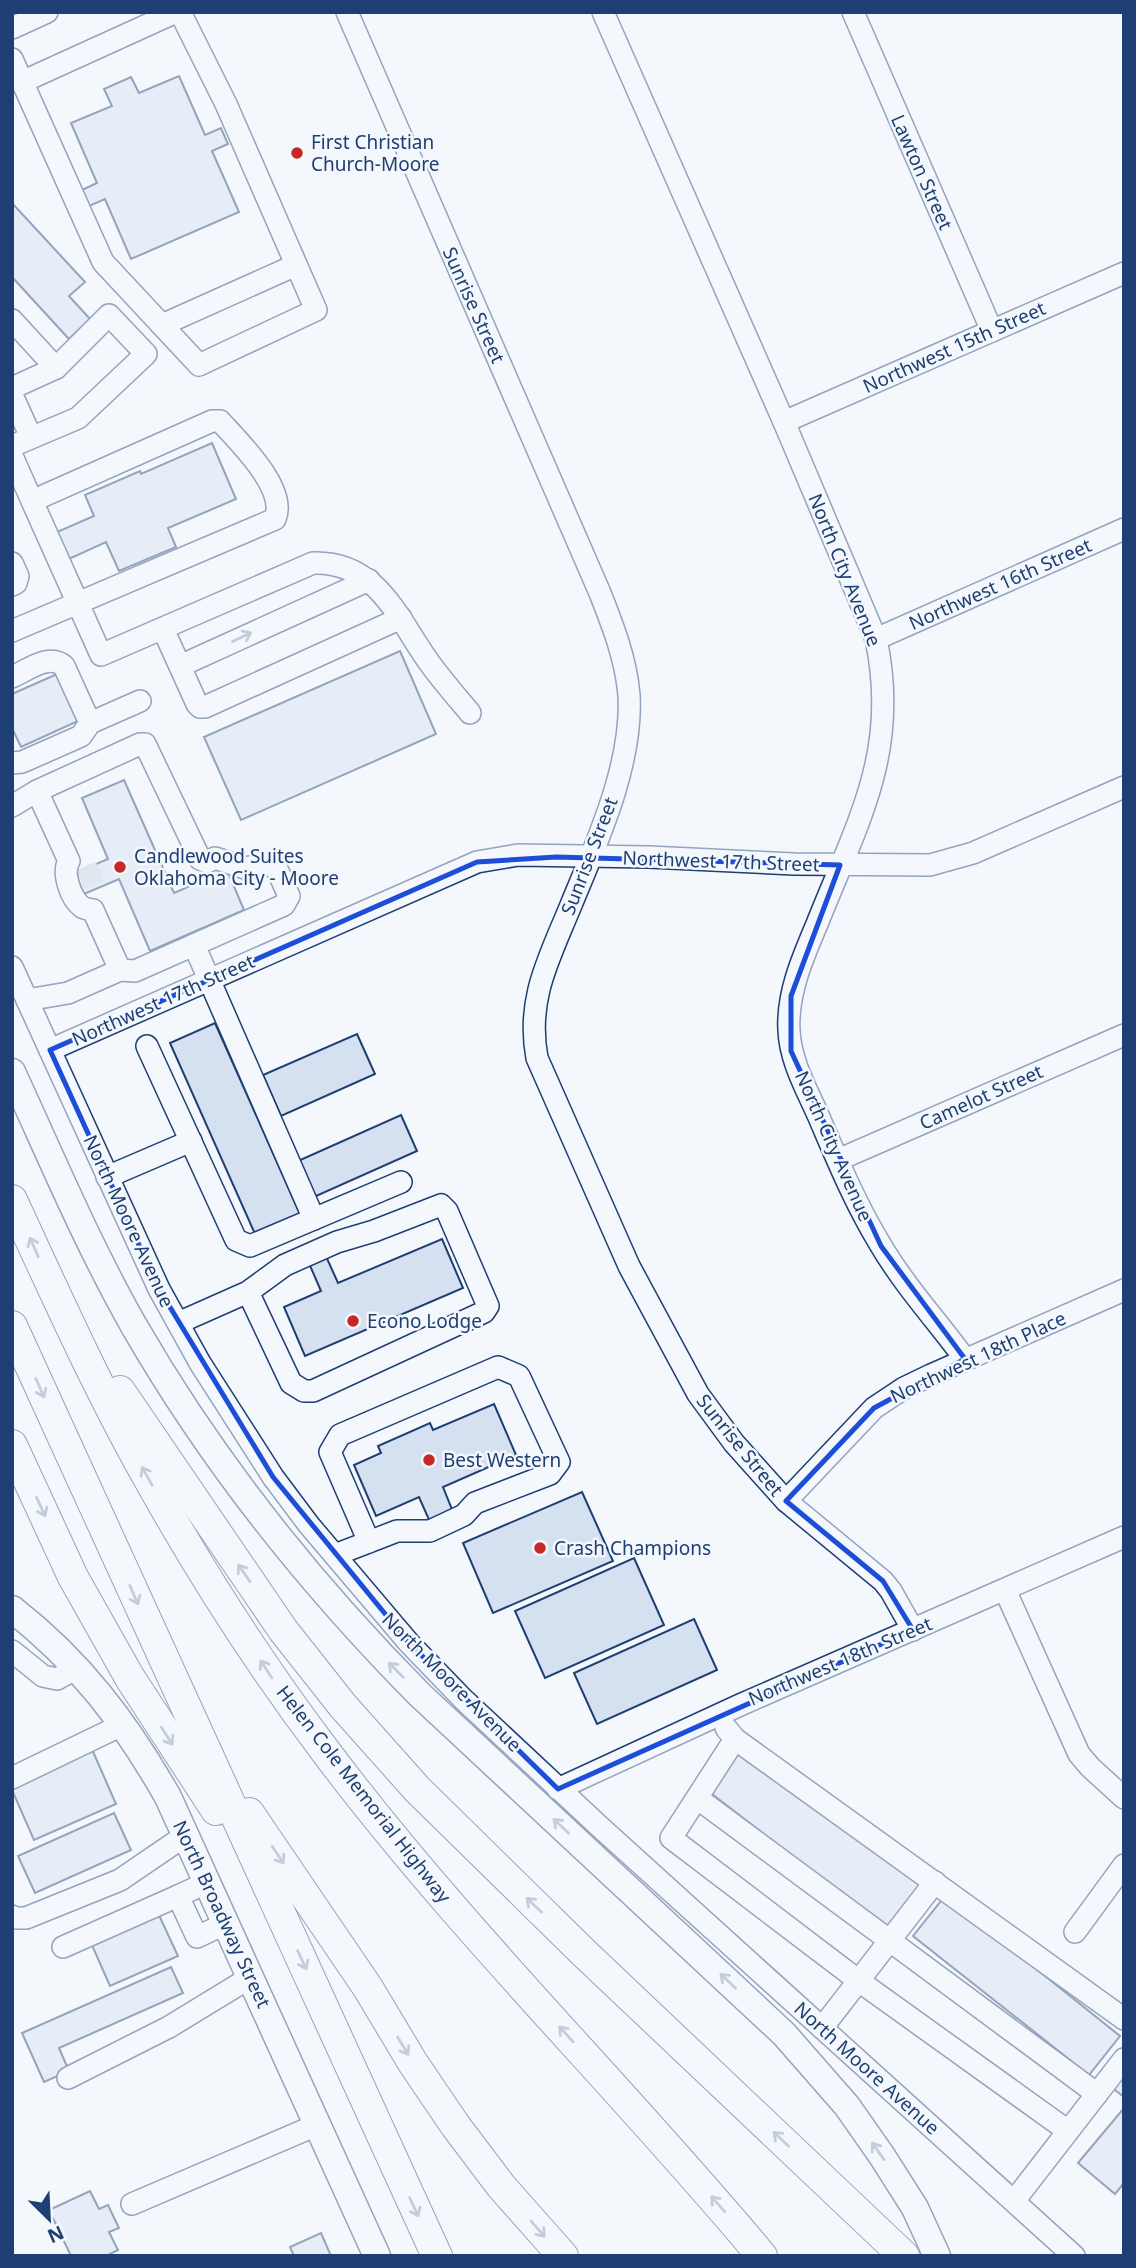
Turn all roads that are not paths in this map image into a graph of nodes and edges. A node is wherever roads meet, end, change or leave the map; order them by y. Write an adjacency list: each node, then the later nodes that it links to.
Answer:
1 (47, 12): 6 (street)
2 (178, 12): 8 (street); 9 (street)
3 (346, 12): 40 (street, Sunrise Street)
4 (603, 12): 18 (street, North City Avenue)
5 (853, 12): 13 (street, Lawton Street)
6 (12, 28)
7 (12, 59): 8 (street)
8 (22, 82): 12 (street)
9 (296, 265): 12 (street); 12 (street)
10 (1124, 273): 13 (street, Northwest 15th Street)
11 (12, 320): 15 (street)
12 (166, 329): 14 (street)
13 (992, 331): 18 (street, Northwest 15th Street)
14 (146, 354): 15 (street); 19 (street)
15 (56, 368): 16 (street)
16 (12, 388)
17 (12, 395): 19 (street)
18 (784, 422): 30 (street, North City Avenue)
19 (22, 442)
20 (12, 456): 21 (street)
21 (32, 501): 26 (street); 26 (street)
22 (1124, 529): 30 (street, Northwest 16th Street)
23 (12, 563): 25 (street)
24 (369, 580): 27 (street); 28 (street); 31 (street, one-way to 24)
25 (12, 584)
26 (77, 602): 28 (street); 29 (street)
27 (401, 618): 31 (street); 34 (street)
28 (163, 629): 31 (street)
29 (12, 631)
30 (876, 639): 41 (street, North City Avenue)
31 (180, 666)
32 (12, 677): 35 (street)
33 (140, 701): 35 (street)
34 (470, 713)
35 (90, 723): 36 (street)
36 (12, 763)
37 (1124, 787): 41 (street, Northwest 17th Street)
38 (37, 791): 39 (street); 42 (street); 44 (street)
39 (12, 806)
40 (589, 856): 41 (street, Northwest 17th Street); 45 (street, Northwest 17th Street); 64 (street, Sunrise Street)
41 (840, 865): 52 (street, North City Avenue)
42 (194, 945): 44 (street); 45 (street)
43 (12, 967): 46 (street, North Moore Avenue)
44 (120, 970): 46 (street)
45 (209, 980): 49 (street, Northwest 17th Street); 56 (street)
46 (27, 1000): 49 (street, North Moore Avenue)
47 (1124, 1035): 52 (street, Camelot Street)
48 (147, 1046): 51 (street)
49 (50, 1050): 53 (street, North Moore Avenue)
50 (12, 1072): 108 (main road, one-way to 50)
51 (191, 1141): 53 (street); 56 (street)
52 (838, 1160): 62 (street, North City Avenue)
53 (107, 1177): 60 (street, North Moore Avenue)
54 (401, 1182): 56 (street)
55 (12, 1200): 59 (highway, Helen Cole Memorial Highway, one-way to 55)
56 (314, 1219)
57 (1124, 1290): 62 (street, Northwest 18th Place)
58 (248, 1292): 58 (street); 60 (street)
59 (55, 1294): 106 (highway, Helen Cole Memorial Highway, one-way to 59); 107 (highway, one-way to 59)
60 (178, 1323): 67 (street, North Moore Avenue)
61 (12, 1326): 75 (highway, one-way to 75)
62 (965, 1359): 64 (street, Northwest 18th Place)
63 (12, 1445): 86 (highway, one-way to 86)
64 (786, 1501): 70 (street, Sunrise Street)
65 (1124, 1537): 68 (street, Northwest 18th Street)
66 (369, 1542): 66 (street); 67 (street)
67 (335, 1555): 78 (street, North Moore Avenue)
68 (1005, 1590): 70 (street, Northwest 18th Street); 80 (street)
69 (12, 1609): 72 (main road, North Broadway Street)
70 (913, 1630): 73 (street, Northwest 18th Street)
71 (12, 1651): 72 (street)
72 (77, 1668): 74 (main road, North Broadway Street)
73 (716, 1716): 76 (street); 78 (street, Northwest 18th Street)
74 (124, 1724): 77 (street); 81 (main road, North Broadway Street)
75 (198, 1737): 86 (highway); 105 (highway, one-way to 105)
76 (736, 1739): 79 (street); 84 (street)
77 (12, 1777)
78 (558, 1789): 95 (street, North Moore Avenue)
79 (697, 1798): 90 (street); 93 (street)
80 (1124, 1798)
81 (186, 1835): 83 (main road, North Broadway Street); 87 (street)
82 (1124, 1864): 89 (street)
83 (208, 1882): 85 (street); 88 (main road, North Broadway Street)
84 (935, 1882): 90 (street); 94 (street)
85 (178, 1896): 88 (street); 91 (street)
86 (273, 1898): 104 (highway, one-way to 104)
87 (12, 1916)
88 (227, 1923): 92 (main road, North Broadway Street)
89 (1075, 1932)
90 (889, 1941): 93 (street); 98 (street)
91 (63, 1947)
92 (251, 1977): 97 (street); 99 (main road, North Broadway Street)
93 (859, 1980): 95 (street); 100 (street)
94 (1124, 2020)
95 (822, 2028): 101 (street, North Moore Avenue)
96 (1124, 2059): 98 (street)
97 (68, 2078)
98 (1097, 2094): 100 (street)
99 (319, 2124): 102 (street); 103 (main road, North Broadway Street)
100 (1068, 2131): 101 (street)
101 (1014, 2201): 109 (street, North Moore Avenue)
102 (132, 2204)
103 (377, 2256)
104 (436, 2256)
105 (563, 2256)
106 (762, 2256)
107 (904, 2256)
108 (937, 2256)
109 (1074, 2256)

